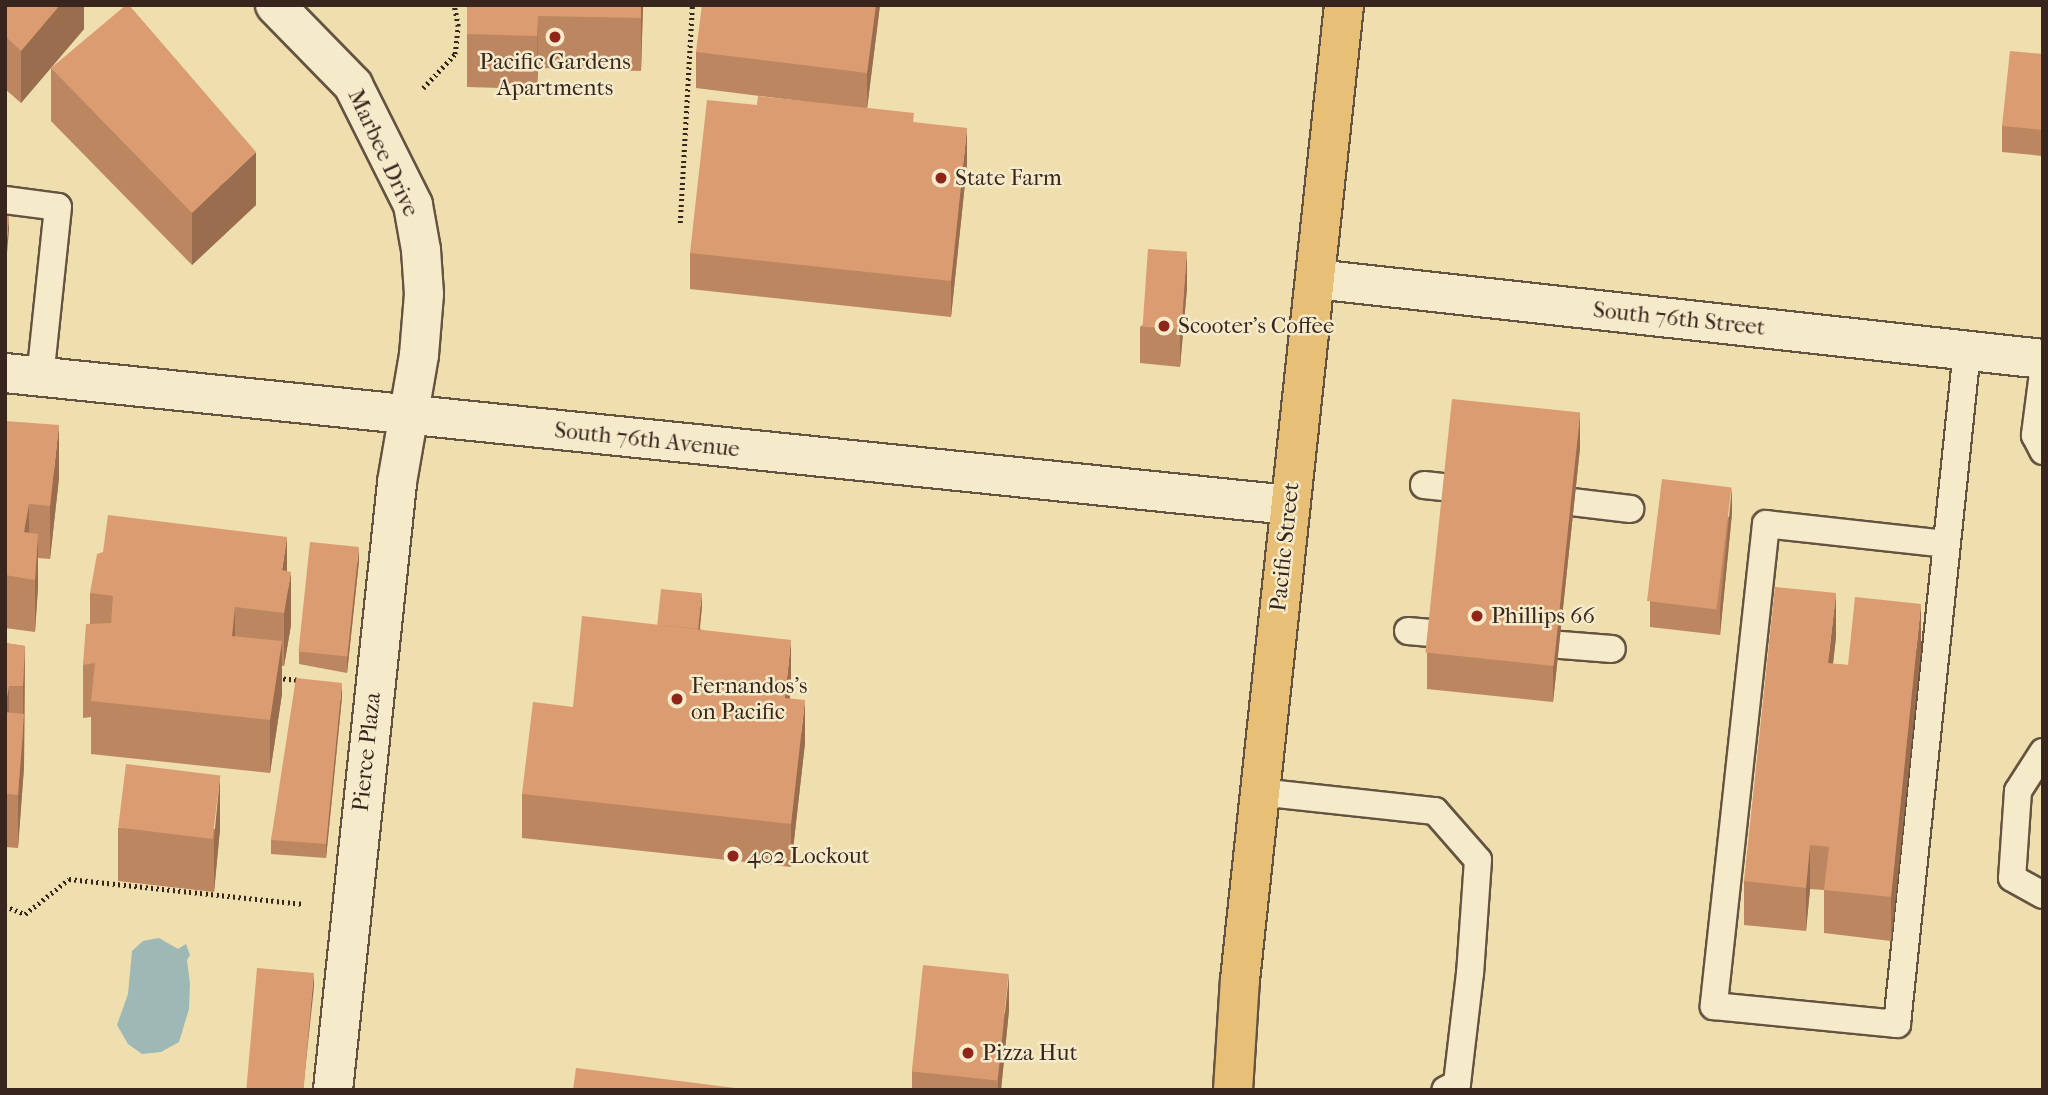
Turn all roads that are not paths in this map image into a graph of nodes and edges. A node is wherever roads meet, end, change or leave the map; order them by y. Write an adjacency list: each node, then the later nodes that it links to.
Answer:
1 (1344, 5): 4 (main road, Pacific Street)
2 (293, 12): 9 (street, Marbee Drive)
3 (5, 200): 8 (lane)
4 (1315, 279): 5 (street, South 76th Street); 12 (main road, Pacific Street)
5 (1967, 350): 6 (street, South 76th Street); 14 (lane)
6 (2043, 359)
7 (2043, 373): 10 (lane)
8 (23, 375): 9 (street, South 76th Avenue)
9 (408, 415): 12 (street, South 76th Avenue); 21 (street, Pierce Plaza)
10 (2043, 451)
11 (1424, 485): 13 (lane)
12 (1290, 505): 18 (main road, Pacific Street)
13 (1630, 509)
14 (1947, 544): 14 (lane)
15 (1408, 631): 16 (lane)
16 (1612, 649)
17 (2043, 752): 19 (lane)
18 (1259, 792): 20 (main road, Pacific Street); 23 (lane)
19 (2043, 895)
20 (1233, 1089): 22 (lane)
21 (332, 1090)
22 (1239, 1090)
23 (1445, 1090)

